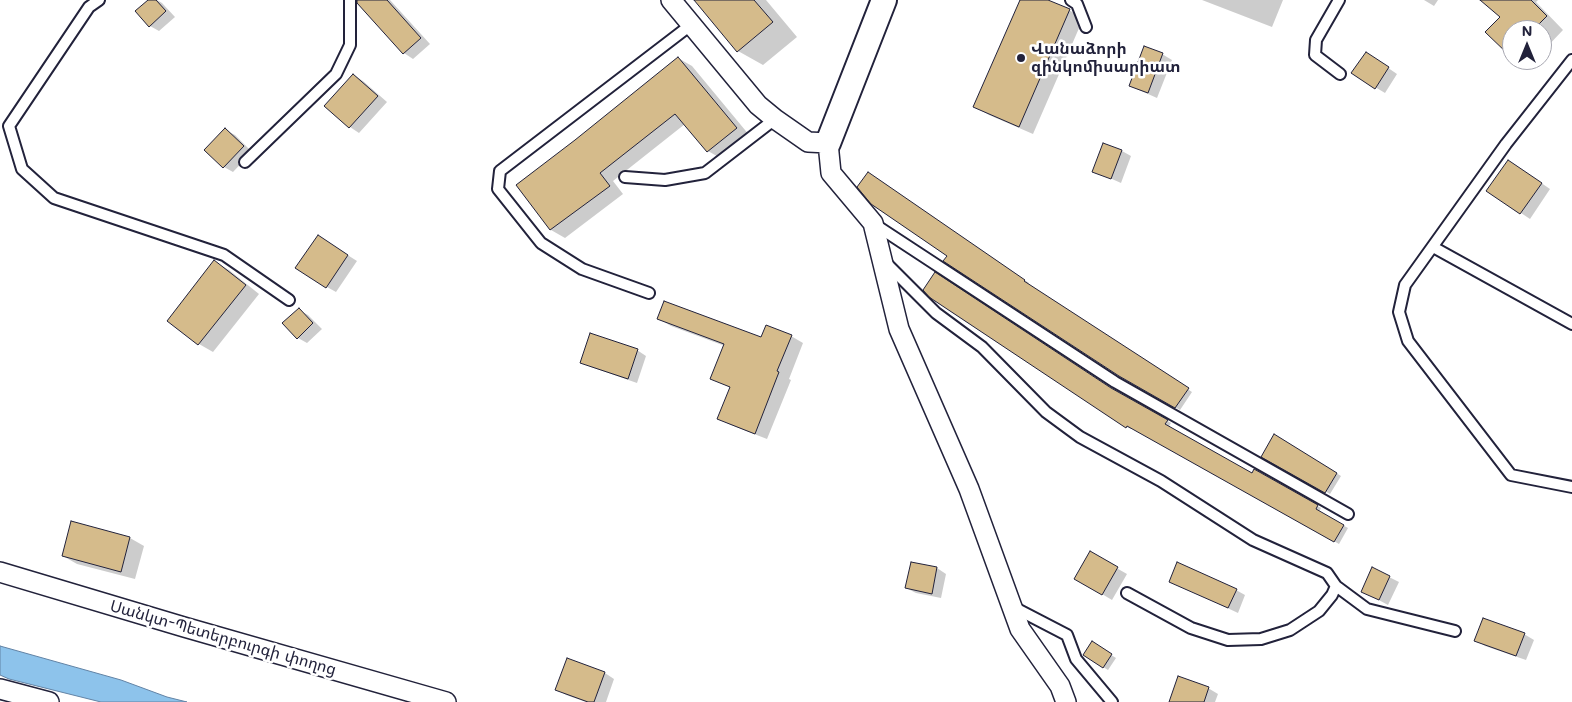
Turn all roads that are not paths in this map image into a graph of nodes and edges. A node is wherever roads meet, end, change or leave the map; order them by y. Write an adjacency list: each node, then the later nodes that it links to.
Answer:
1 (99, 0): 19 (lane)
2 (350, 0): 13 (lane)
3 (671, 0): 7 (street)
4 (884, 0): 12 (street)
5 (1071, 0): 8 (lane)
6 (1339, 0): 10 (lane)
7 (692, 24): 11 (street); 18 (lane)
8 (1086, 28)
9 (1572, 60): 16 (lane)
10 (1340, 74)
11 (775, 119): 12 (street); 14 (lane)
12 (828, 143): 15 (street)
13 (245, 162)
14 (625, 177)
15 (873, 223): 17 (street); 22 (lane)
16 (1433, 247): 20 (lane); 21 (lane)
17 (882, 260): 24 (lane); 26 (street)
18 (649, 293)
19 (289, 300)
20 (1572, 324)
21 (1572, 487)
22 (1348, 514)
23 (0, 572): 30 (street, Սանկտ-Պետերբուրգի փողոց)
24 (1336, 586): 25 (lane); 27 (lane)
25 (1127, 593)
26 (1012, 607): 31 (street); 32 (lane)
27 (1455, 631)
28 (0, 689): 29 (street)
29 (49, 702)
30 (446, 702)
31 (1066, 702)
32 (1112, 702)

